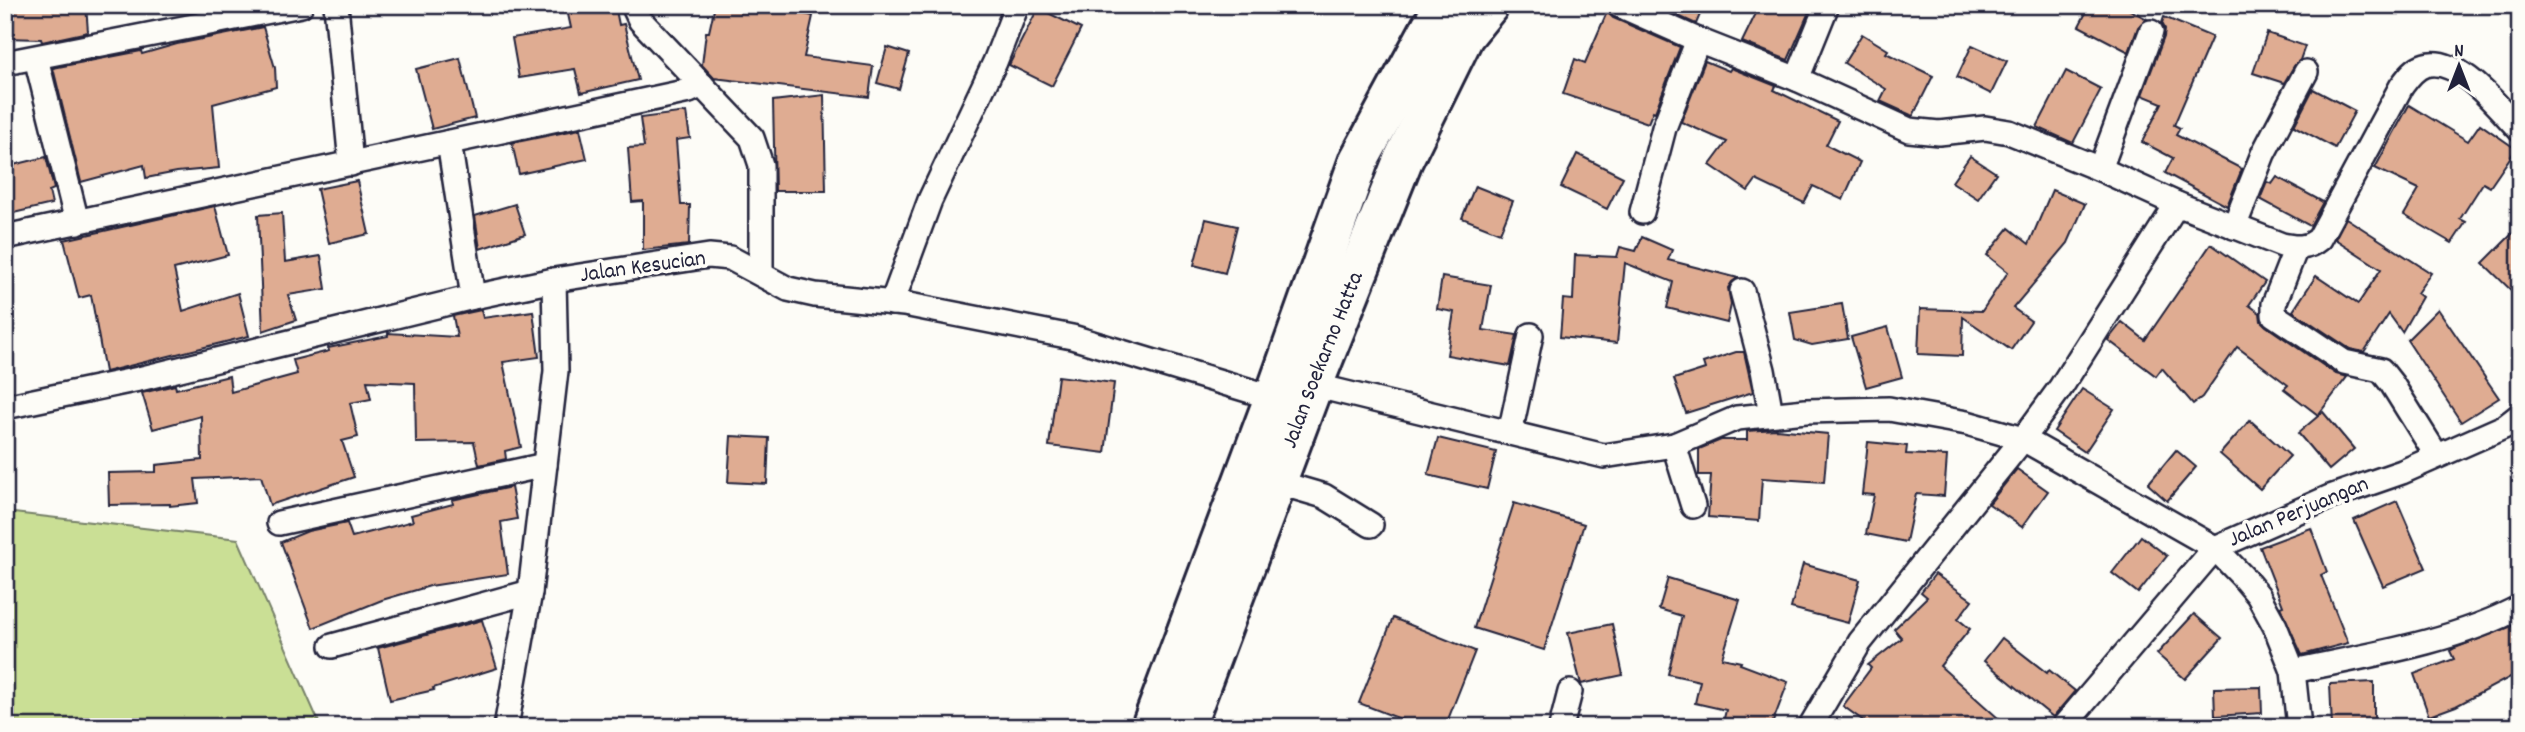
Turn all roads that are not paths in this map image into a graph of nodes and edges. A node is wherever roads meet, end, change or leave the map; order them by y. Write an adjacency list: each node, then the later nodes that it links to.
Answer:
1 (335, 5): 18 (street)
2 (634, 5): 15 (street)
3 (1446, 5): 33 (highway, Jalan Soekarno Hatta)
4 (1489, 5): 32 (highway, Jalan Soekarno Hatta)
5 (1619, 5): 10 (street)
6 (1827, 5): 14 (street)
7 (288, 7): 11 (street)
8 (1014, 13): 30 (street)
9 (2151, 32): 19 (street)
10 (1698, 40): 14 (street); 21 (street)
11 (36, 58): 12 (street); 22 (street)
12 (5, 63)
13 (2306, 72): 23 (street)
14 (1797, 79): 19 (street)
15 (702, 85): 17 (street); 26 (street)
16 (2520, 130): 25 (street)
17 (449, 142): 18 (street); 29 (street)
18 (351, 164): 22 (street)
19 (2100, 169): 20 (street)
20 (2178, 204): 23 (street); 38 (street)
21 (1642, 212)
22 (77, 222): 24 (street)
23 (2234, 227): 25 (street)
24 (5, 237)
25 (2296, 248): 40 (street)
26 (761, 274): 27 (street, Jalan Kesucian); 30 (street, Jalan Kesucian)
27 (554, 281): 29 (street, Jalan Kesucian); 41 (street)
28 (1742, 291): 35 (street)
29 (473, 297): 34 (street, Jalan Kesucian)
30 (892, 303): 33 (street, Jalan Kesucian)
31 (1531, 335): 37 (street)
32 (1313, 385): 37 (street); 42 (highway, Jalan Soekarno Hatta)
33 (1274, 398): 53 (highway, Jalan Soekarno Hatta)
34 (5, 407)
35 (1771, 414): 38 (street); 39 (street)
36 (2520, 415): 40 (street, Jalan Perjuangan)
37 (1510, 433): 39 (street)
38 (2023, 439): 46 (street); 56 (street)
39 (1674, 444): 43 (street)
40 (2437, 456): 46 (street, Jalan Perjuangan)
41 (545, 465): 44 (street); 47 (street)
42 (1276, 482): 45 (street); 54 (highway, Jalan Soekarno Hatta)
43 (1693, 506)
44 (279, 523)
45 (1371, 525)
46 (2215, 548): 50 (street); 57 (street, Jalan Perjuangan)
47 (530, 592): 49 (street); 52 (street)
48 (2520, 607): 50 (street)
49 (332, 646)
50 (2293, 671): 58 (street)
51 (1570, 692): 55 (street)
52 (506, 727)
53 (1151, 727)
54 (1185, 727)
55 (1561, 727)
56 (1810, 727)
57 (2063, 727)
58 (2299, 727)

